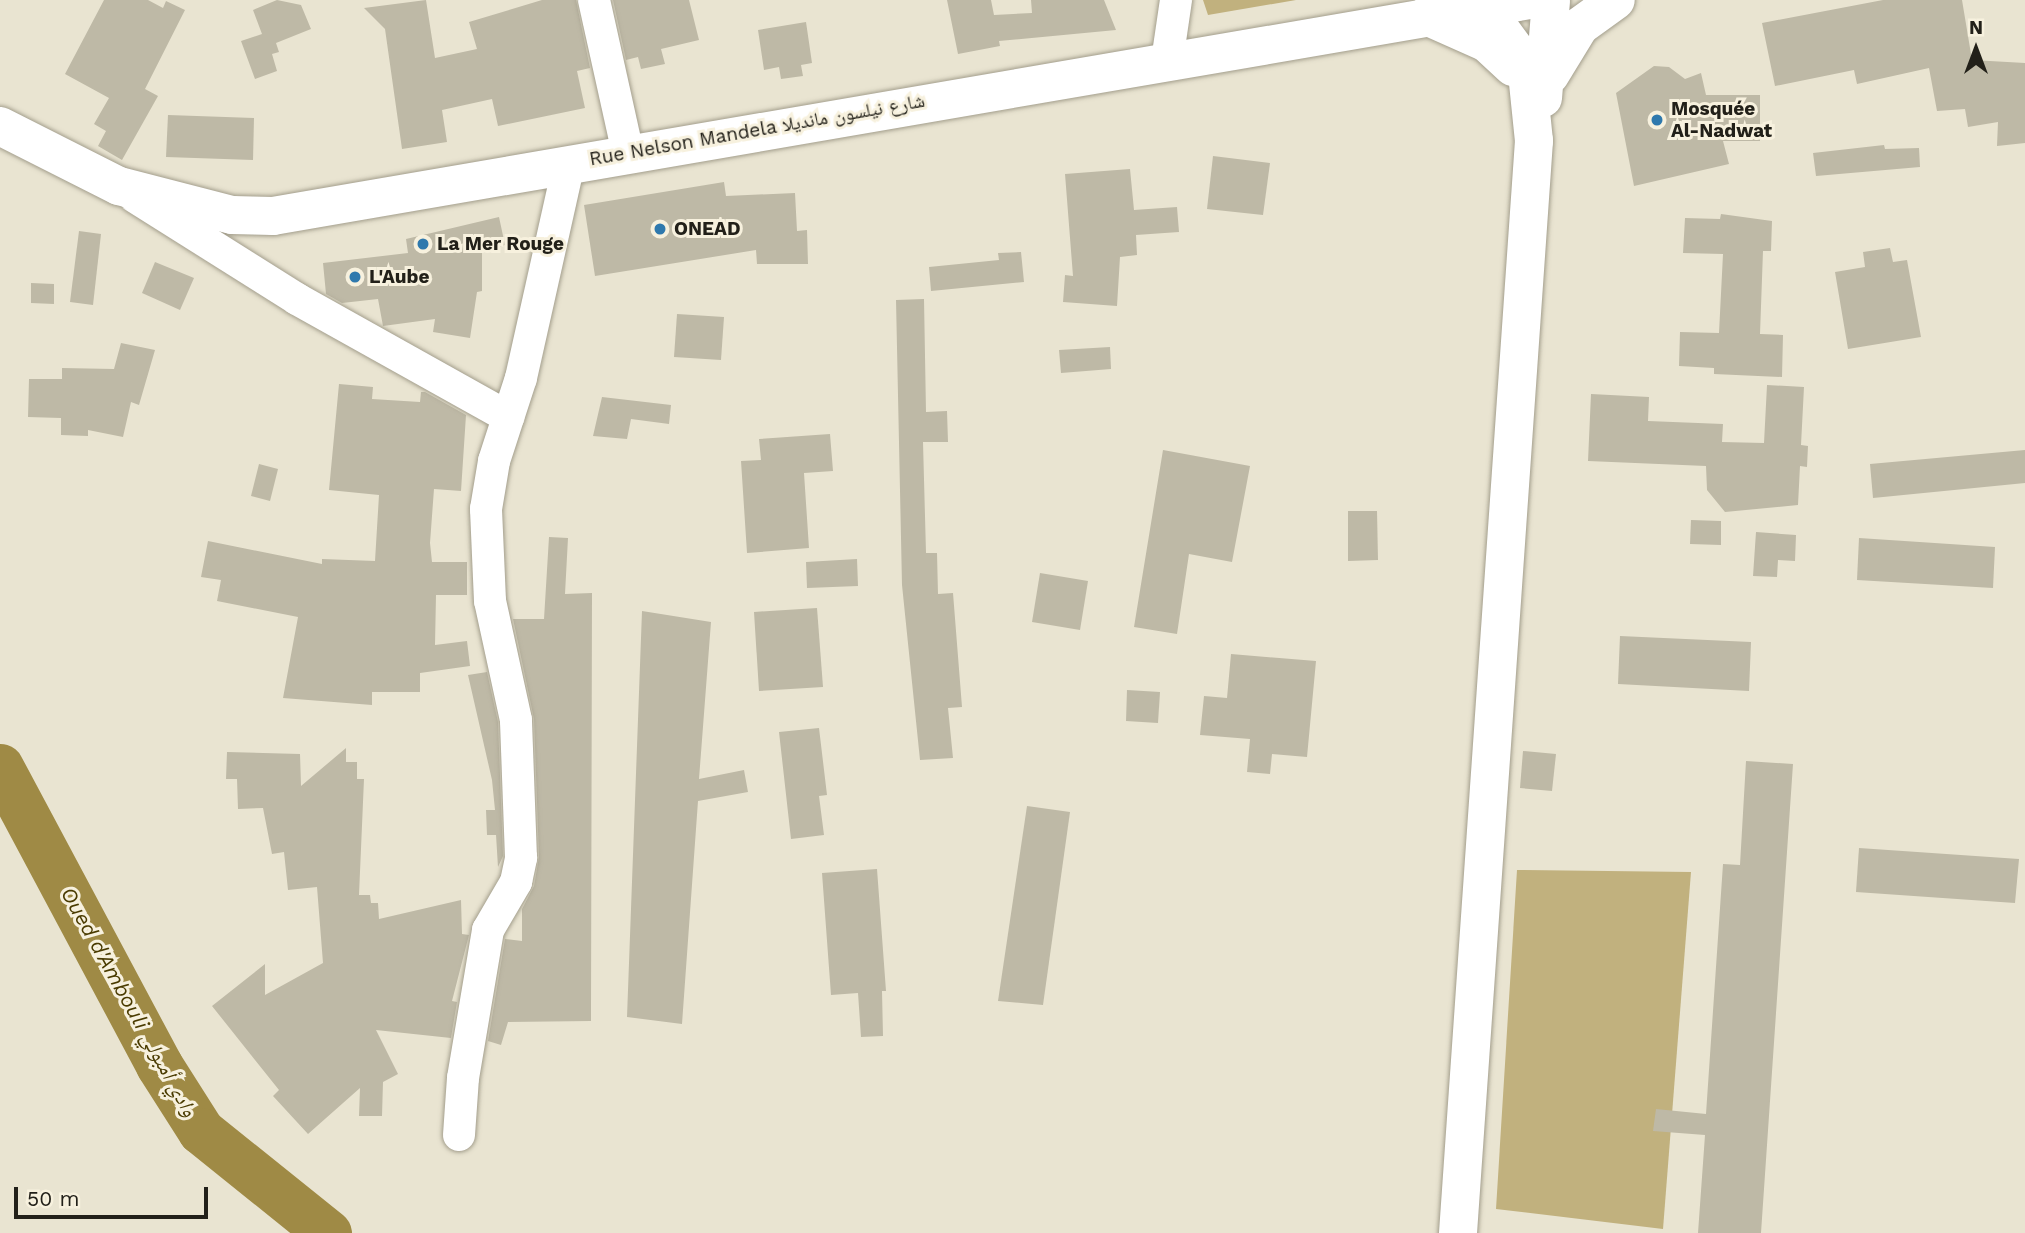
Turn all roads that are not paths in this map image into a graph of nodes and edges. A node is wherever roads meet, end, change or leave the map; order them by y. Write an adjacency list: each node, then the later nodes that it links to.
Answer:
1 (594, 0): 11 (street)
2 (1176, 0): 8 (street)
3 (1530, 0): 6 (main road, Rue Nelson Mandela شارع نيلسون مانديلا)
4 (1551, 0): 9 (main road)
5 (1616, 0): 9 (main road)
6 (1484, 7): 7 (main road, Rue Nelson Mandela شارع نيلسون مانديلا); 9 (main road)
7 (1426, 16): 8 (main road, Rue Nelson Mandela شارع نيلسون مانديلا); 9 (main road)
8 (1167, 61): 11 (main road, Rue Nelson Mandela شارع نيلسون مانديلا)
9 (1536, 93): 16 (main road)
10 (0, 126): 13 (main road, Rue Nelson Mandela شارع نيلسون مانديلا)
11 (628, 153): 12 (main road, Rue Nelson Mandela شارع نيلسون مانديلا)
12 (569, 163): 13 (main road, Rue Nelson Mandela شارع نيلسون مانديلا); 14 (street)
13 (119, 187): 14 (street)
14 (508, 417): 15 (street)
15 (459, 1135)
16 (1458, 1233)

